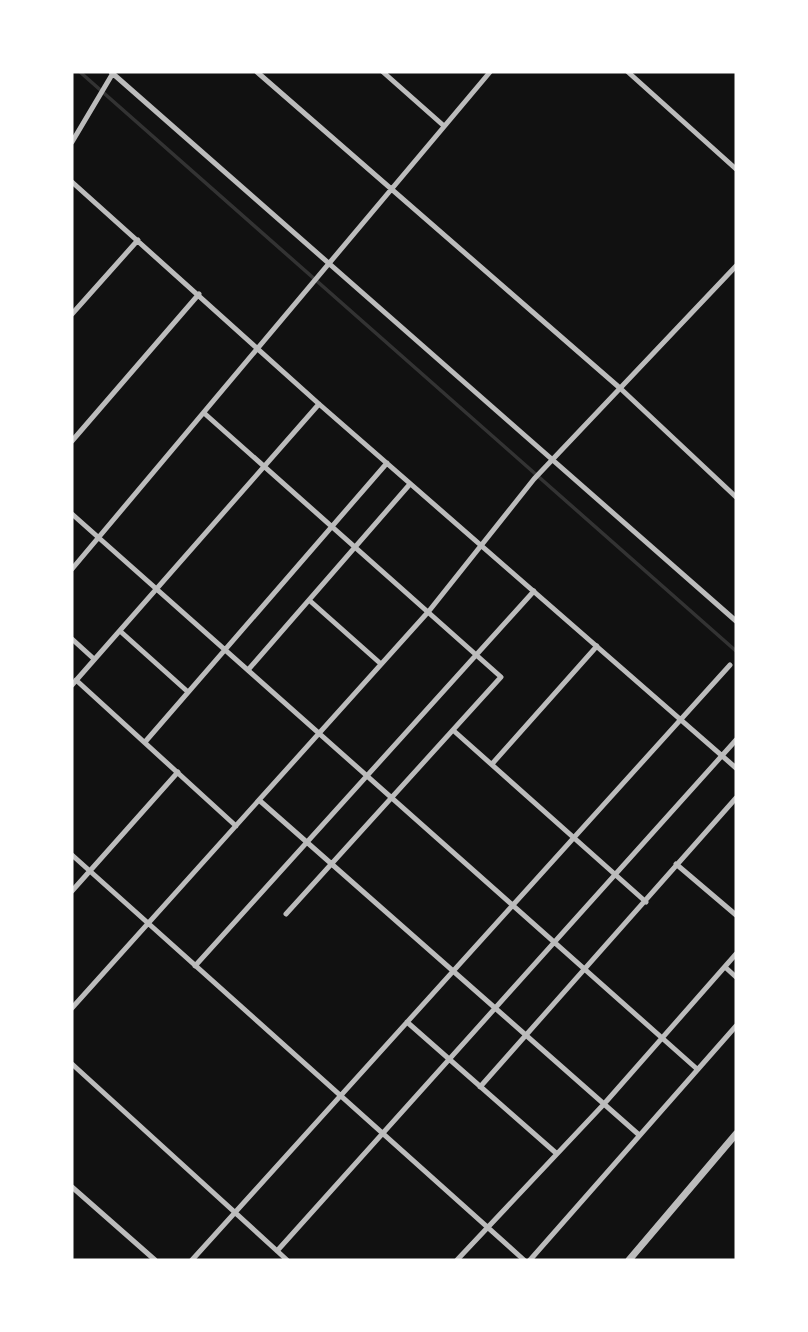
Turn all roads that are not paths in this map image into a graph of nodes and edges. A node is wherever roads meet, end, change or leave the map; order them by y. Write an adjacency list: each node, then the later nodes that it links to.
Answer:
1 (113, 72): 7 (street); 12 (street)
2 (257, 72): 10 (street)
3 (383, 72): 6 (street)
4 (490, 72): 6 (street)
5 (628, 72): 8 (street)
6 (444, 126): 10 (street)
7 (72, 142)
8 (736, 169)
9 (72, 182): 11 (street)
10 (391, 189): 12 (street); 17 (street)
11 (138, 240): 14 (street); 15 (street)
12 (329, 263): 16 (street); 21 (street)
13 (736, 266): 17 (street)
14 (199, 294): 16 (street); 20 (street)
15 (72, 314)
16 (258, 348): 18 (street); 19 (street)
17 (621, 389): 21 (street); 25 (street)
18 (319, 404): 22 (street); 23 (street)
19 (204, 412): 23 (street); 28 (street)
20 (72, 440)
21 (555, 460): 30 (street); 36 (street)
22 (387, 463): 24 (street); 27 (street)
23 (264, 466): 27 (street); 32 (street)
24 (410, 484): 29 (street); 30 (street)
25 (736, 497)
26 (72, 514): 28 (street)
27 (332, 526): 29 (street); 40 (street)
28 (99, 537): 31 (street); 32 (street)
29 (355, 546): 34 (street); 35 (street)
30 (482, 546): 33 (street); 35 (street)
31 (72, 569)
32 (157, 589): 37 (street); 40 (street)
33 (534, 591): 39 (street); 41 (street)
34 (309, 600): 43 (street); 45 (street)
35 (429, 611): 41 (street); 43 (street)
36 (736, 621)
37 (120, 631): 42 (street); 47 (street)
38 (72, 639): 42 (street)
39 (597, 646): 48 (street); 54 (street)
40 (225, 650): 45 (street); 47 (street)
41 (477, 654): 49 (street); 57 (street)
42 (94, 659): 46 (street)
43 (381, 664): 50 (street)
44 (730, 665): 48 (street)
45 (248, 670): 50 (street)
46 (74, 682): 52 (street)
47 (188, 692): 52 (street)
48 (681, 720): 53 (street); 62 (street)
49 (454, 731): 54 (street); 59 (street)
50 (319, 734): 57 (street); 60 (street)
51 (736, 740): 53 (street)
52 (145, 741): 56 (street)
53 (722, 755): 55 (street); 68 (street)
54 (492, 764): 62 (street)
55 (736, 768)
56 (178, 772): 61 (street); 67 (street)
57 (367, 776): 59 (street); 63 (street)
58 (736, 798): 66 (street)
59 (392, 799): 65 (street); 71 (street)
60 (259, 800): 61 (street); 63 (street)
61 (236, 826): 74 (street)
62 (575, 838): 68 (street); 71 (street)
63 (307, 842): 65 (street); 77 (street)
64 (72, 855): 67 (street)
65 (332, 864): 72 (street); 80 (street)
66 (677, 864): 70 (street); 73 (street)
67 (89, 871): 69 (street); 74 (street)
68 (616, 874): 70 (street); 75 (street)
69 (72, 891)
70 (646, 902): 79 (street)
71 (512, 906): 75 (street); 80 (street)
72 (286, 914)
73 (736, 915)
74 (148, 924): 77 (street); 83 (street)
75 (554, 943): 79 (street); 82 (street)
76 (736, 954): 78 (street)
77 (195, 966): 92 (street)
78 (725, 967): 81 (street); 87 (street)
79 (584, 970): 86 (street); 87 (street)
80 (453, 971): 82 (street); 84 (street)
81 (736, 977)
82 (495, 1008): 86 (street); 88 (street)
83 (72, 1009)
84 (407, 1023): 88 (street); 92 (street)
85 (736, 1026): 90 (street)
86 (526, 1035): 91 (street); 93 (street)
87 (661, 1039): 90 (street); 93 (street)
88 (449, 1059): 91 (street); 94 (street)
89 (72, 1064): 99 (street)
90 (697, 1069): 95 (street)
91 (480, 1087): 97 (street)
92 (341, 1096): 94 (street); 99 (street)
93 (604, 1104): 95 (street); 97 (street)
94 (382, 1134): 100 (street); 101 (street)
95 (638, 1134): 107 (street)
96 (736, 1134): 108 (street)
97 (556, 1153): 100 (street)
98 (72, 1187): 102 (street)
99 (234, 1214): 101 (street); 103 (street)
100 (487, 1227): 105 (street); 106 (street)
101 (277, 1251): 104 (street)
102 (155, 1260)
103 (192, 1260)
104 (287, 1260)
105 (457, 1260)
106 (524, 1260)
107 (530, 1260)
108 (629, 1260)

